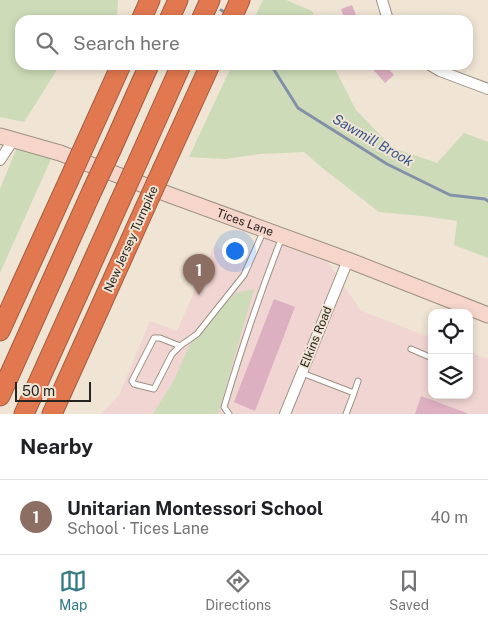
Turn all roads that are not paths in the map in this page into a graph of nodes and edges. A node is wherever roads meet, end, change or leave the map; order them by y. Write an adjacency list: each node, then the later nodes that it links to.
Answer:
1 (150, 0): 6 (highway)
2 (178, 0): 7 (highway)
3 (210, 0): 8 (highway)
4 (382, 0): 10 (street)
5 (240, 1): 9 (highway)
6 (143, 15)
7 (171, 15)
8 (203, 15)
9 (233, 15)
10 (386, 15)
11 (119, 70): 25 (highway, bridge)
12 (147, 70): 32 (highway, bridge)
13 (179, 70): 33 (highway, New Jersey Turnpike, bridge)
14 (208, 70): 34 (highway, New Jersey Turnpike, bridge)
15 (438, 70): 16 (street)
16 (488, 89)
17 (7, 137): 18 (street); 19 (street, Tices Lane)
18 (0, 160)
19 (264, 230): 20 (street, Tices Lane); 26 (lane)
20 (282, 236): 21 (street, Tices Lane); 35 (lane)
21 (348, 260): 22 (street, Tices Lane); 29 (street, Elkins Road)
22 (462, 309)
23 (473, 312): 24 (street, Tices Lane)
24 (488, 315)
25 (0, 331)
26 (180, 346): 26 (lane)
27 (411, 349): 28 (lane)
28 (428, 356)
29 (302, 373): 31 (lane); 36 (street, Elkins Road)
30 (358, 381): 31 (lane)
31 (354, 393): 37 (lane)
32 (0, 396)
33 (24, 414)
34 (52, 414)
35 (228, 414)
36 (285, 414)
37 (346, 414)

